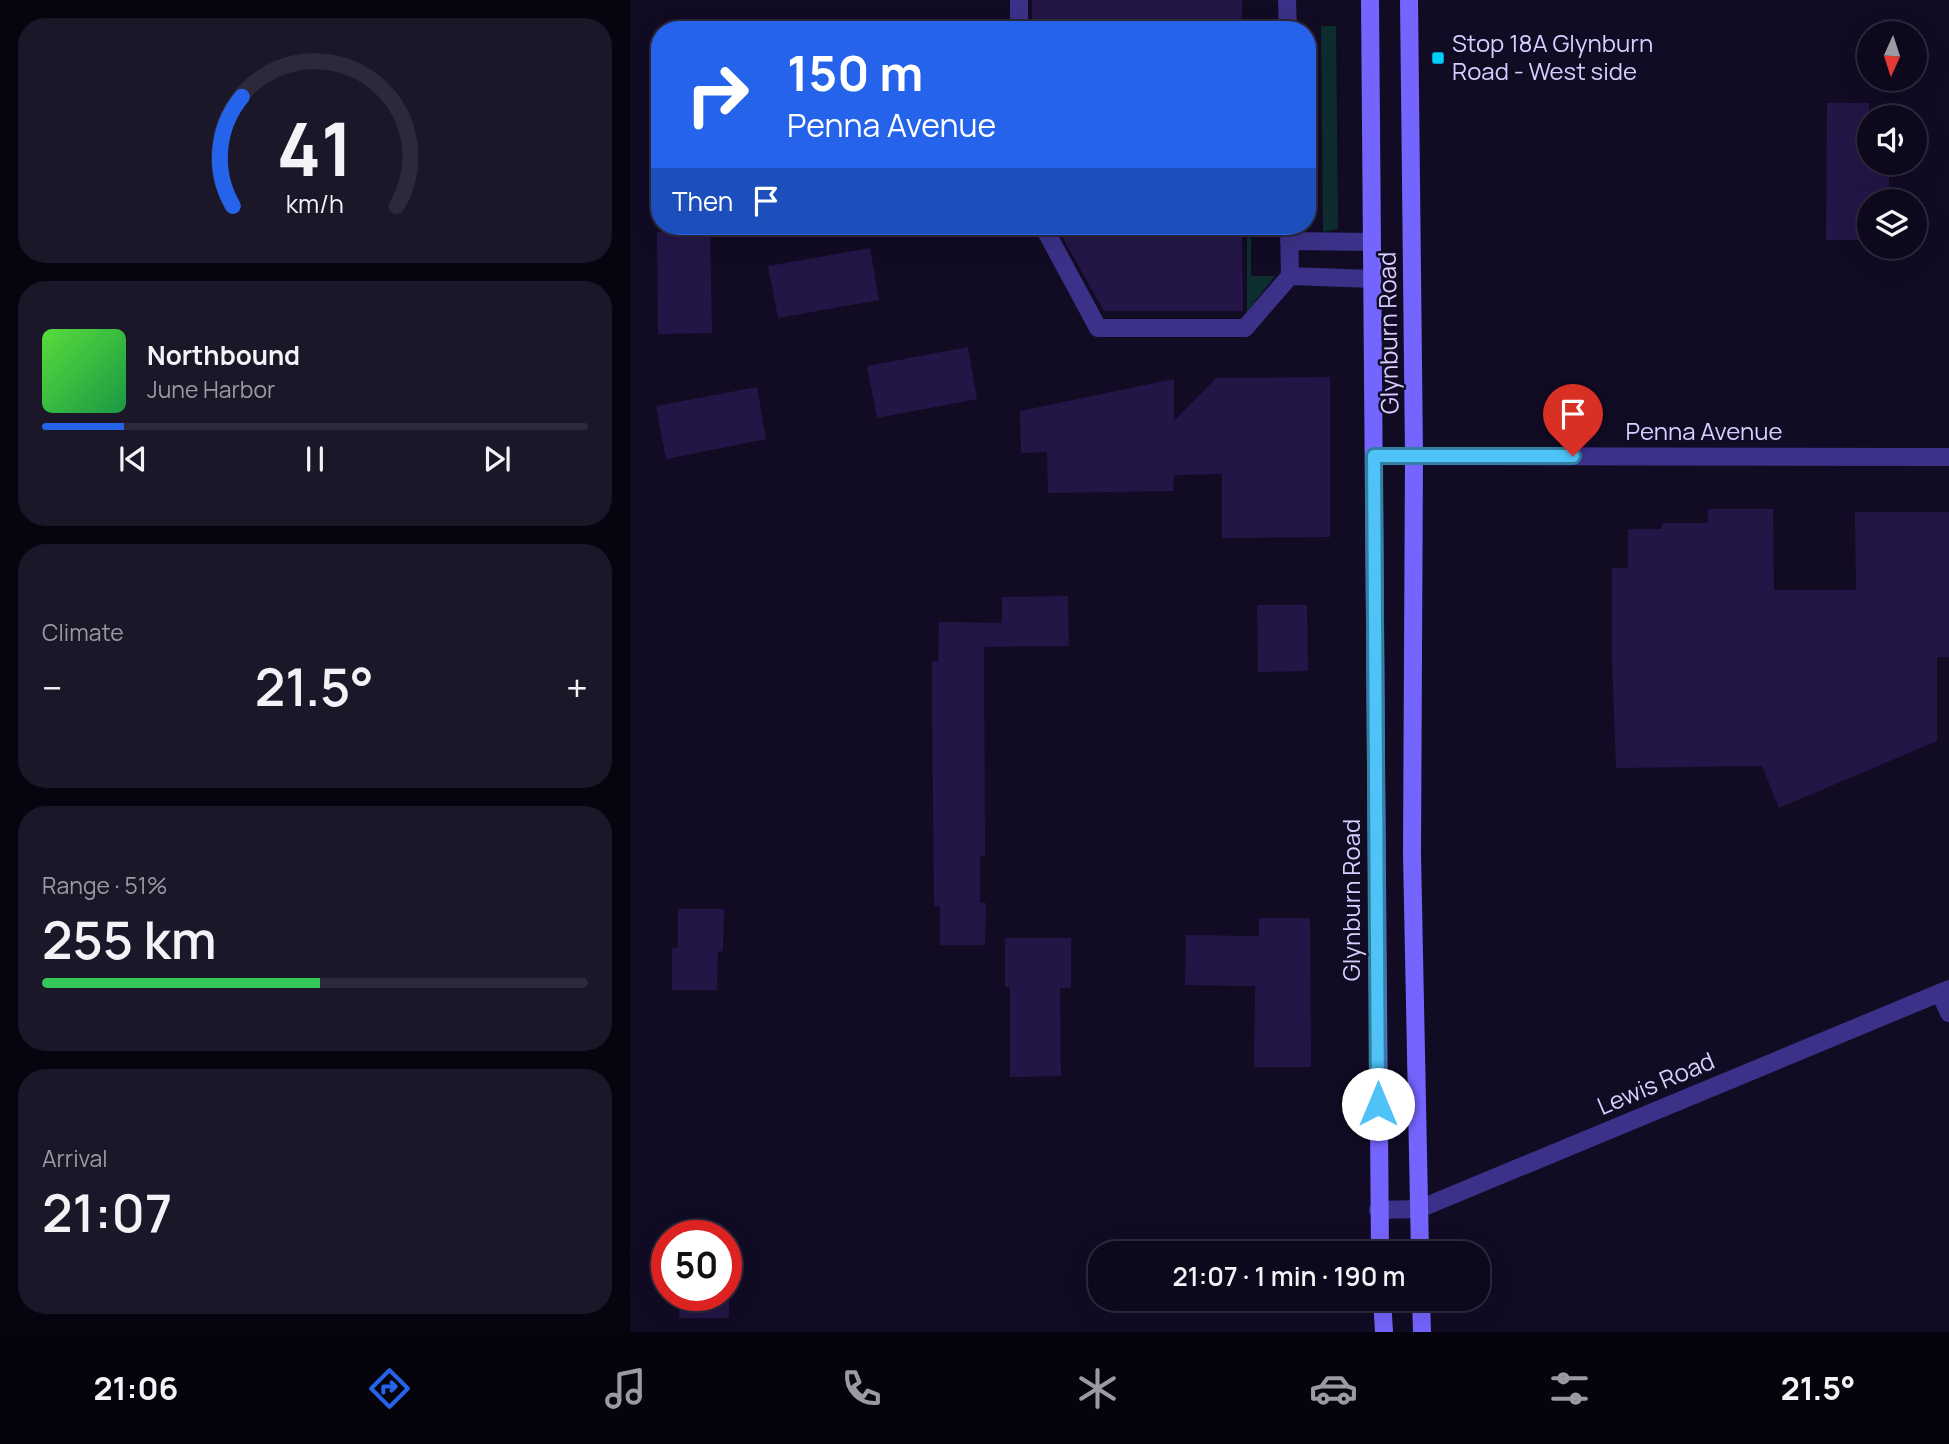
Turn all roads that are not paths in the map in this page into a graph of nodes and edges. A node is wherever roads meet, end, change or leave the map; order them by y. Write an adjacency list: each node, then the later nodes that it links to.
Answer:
1 (1019, 0): 5 (street)
2 (1287, 0): 6 (street)
3 (1370, 0): 10 (main road, Glynburn Road)
4 (1409, 0): 14 (main road, Glynburn Road)
5 (1019, 21)
6 (1288, 21)
7 (1048, 235): 11 (street)
8 (1289, 235): 11 (street)
9 (1307, 235): 10 (street)
10 (1371, 242): 12 (main road, Glynburn Road)
11 (1290, 276): 12 (street)
12 (1372, 279): 13 (main road, Glynburn Road)
13 (1374, 456): 14 (street, Penna Avenue); 19 (main road, Glynburn Road)
14 (1414, 456): 15 (street, Penna Avenue); 18 (main road, Glynburn Road)
15 (1949, 457)
16 (1945, 991): 17 (street); 18 (street, Lewis Road)
17 (1949, 1013)
18 (1419, 1209): 19 (street, Lewis Road); 21 (main road, Glynburn Road)
19 (1378, 1210): 20 (main road, Glynburn Road)
20 (1379, 1241)
21 (1420, 1241)
22 (1383, 1311): 24 (main road)
23 (1421, 1311): 25 (main road)
24 (1384, 1332)
25 (1422, 1332)

